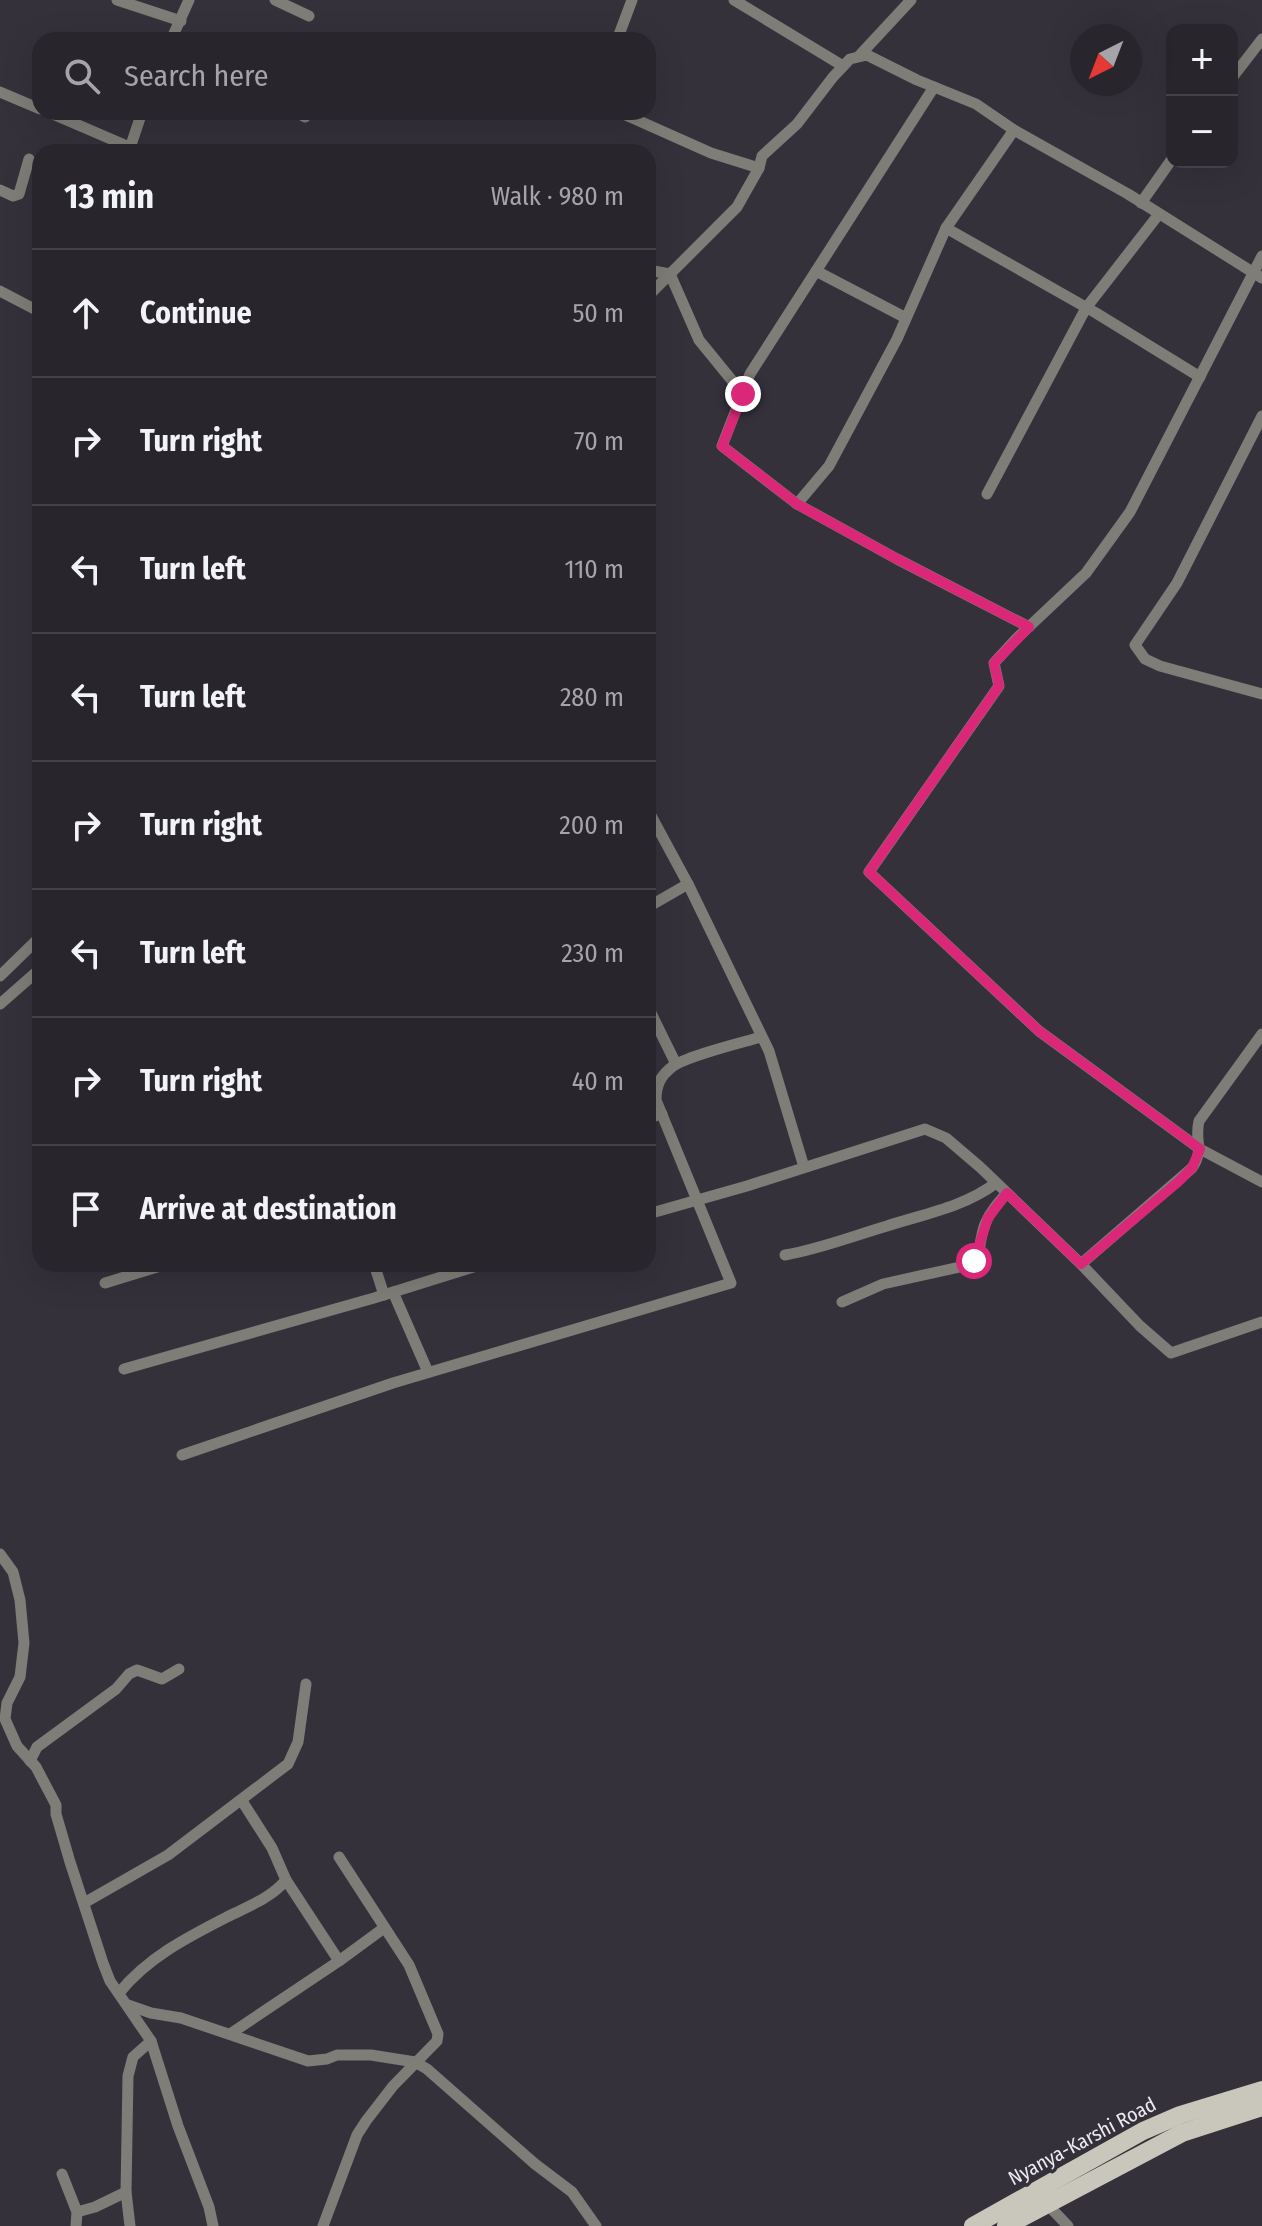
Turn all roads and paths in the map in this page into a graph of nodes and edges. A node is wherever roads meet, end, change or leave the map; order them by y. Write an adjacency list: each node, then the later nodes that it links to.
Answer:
1 (117, 0): 10 (street)
2 (189, 0): 10 (street)
3 (275, 0): 9 (street)
4 (632, 0): 12 (street)
5 (734, 0): 8 (street)
6 (764, 0): 8 (street)
7 (911, 0): 14 (street)
8 (753, 12): 15 (street)
9 (309, 16)
10 (181, 21): 11 (street)
11 (175, 32)
12 (620, 32)
13 (1262, 39): 16 (street)
14 (858, 56): 15 (street); 17 (street)
15 (843, 66): 27 (street)
16 (1238, 70)
17 (934, 87): 23 (street); 35 (street)
18 (0, 92): 19 (street)
19 (32, 106)
20 (66, 120): 24 (street)
21 (140, 120): 25 (street)
22 (637, 120): 27 (street)
23 (1014, 130): 30 (street); 32 (street)
24 (120, 144)
25 (135, 144)
26 (29, 159): 29 (street)
27 (759, 168): 36 (street)
28 (1166, 168): 30 (street)
29 (0, 190)
30 (1141, 203): 31 (street)
31 (1159, 214): 37 (street); 41 (street)
32 (946, 228): 41 (street); 42 (street)
33 (1262, 256): 37 (street)
34 (656, 271): 36 (street)
35 (816, 271): 42 (street); 44 (street)
36 (670, 274): 38 (street); 44 (street)
37 (1256, 276): 43 (street)
38 (656, 288)
39 (0, 291): 40 (street)
40 (32, 308)
41 (1086, 308): 43 (street); 46 (street)
42 (906, 318): 47 (street)
43 (1200, 377): 48 (street)
44 (743, 394): 47 (street)
45 (1262, 416): 49 (street)
46 (987, 494)
47 (797, 504): 48 (street)
48 (1029, 627): 63 (street)
49 (1261, 691)
50 (656, 825): 51 (street)
51 (688, 884): 52 (street); 59 (street)
52 (656, 902)
53 (32, 945): 54 (street)
54 (0, 976)
55 (32, 976): 56 (street)
56 (0, 1004)
57 (656, 1023): 60 (street)
58 (1262, 1034): 63 (street)
59 (761, 1037): 60 (street); 64 (street)
60 (676, 1064): 61 (street)
61 (662, 1114): 62 (street); 68 (street)
62 (656, 1116)
63 (1200, 1149): 65 (street); 71 (street)
64 (804, 1167): 66 (street); 68 (street)
65 (1262, 1182)
66 (996, 1183): 67 (street); 70 (street)
67 (1007, 1193): 71 (street); 77 (street)
68 (696, 1200): 69 (street); 80 (street)
69 (656, 1212)
70 (785, 1255)
71 (1081, 1264): 78 (street)
72 (141, 1272): 75 (street)
73 (378, 1272): 76 (street)
74 (458, 1272): 76 (street)
75 (105, 1283)
76 (388, 1294): 79 (street); 80 (street)
77 (842, 1302)
78 (1262, 1322)
79 (124, 1369)
80 (428, 1372): 81 (street)
81 (182, 1455)
82 (0, 1554): 85 (street)
83 (179, 1669): 85 (street)
84 (306, 1684): 86 (street)
85 (30, 1761): 89 (street)
86 (242, 1801): 88 (street); 89 (street)
87 (339, 1857): 90 (street)
88 (286, 1880): 91 (street); 92 (street)
89 (84, 1903): 92 (street)
90 (384, 1928): 91 (street); 97 (street)
91 (339, 1961): 94 (street)
92 (119, 1993): 93 (street)
93 (128, 2005): 94 (street); 95 (street)
94 (230, 2034): 96 (street)
95 (151, 2041): 103 (street); 108 (street)
96 (390, 2059): 97 (street); 98 (street)
97 (415, 2062): 98 (street); 110 (street)
98 (393, 2086): 109 (street)
99 (1262, 2090): 101 (main road, Nyanya-Karshi Road)
100 (1262, 2107): 101 (main road, Nyanya-Karshi Road)
101 (1213, 2114): 104 (main road, Nyanya-Karshi Road); 111 (main road, Nyanya-Karshi Road)
102 (62, 2174): 105 (street)
103 (126, 2192): 105 (street); 107 (street)
104 (1047, 2204): 112 (main road, Nyanya-Karshi Road); 113 (street)
105 (77, 2212): 106 (street)
106 (76, 2226)
107 (130, 2226)
108 (213, 2226)
109 (323, 2226)
110 (596, 2226)
111 (973, 2226)
112 (1006, 2226)
113 (1068, 2226)

